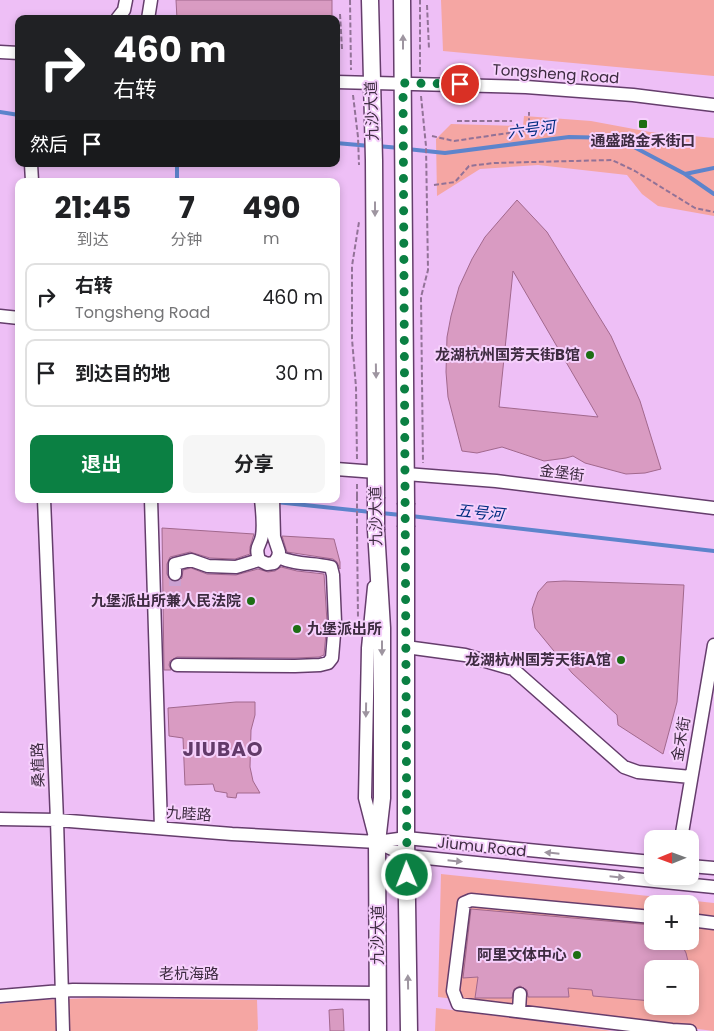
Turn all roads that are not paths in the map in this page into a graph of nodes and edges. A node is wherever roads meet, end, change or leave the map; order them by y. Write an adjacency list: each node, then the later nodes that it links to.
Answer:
1 (126, 0): 5 (street)
2 (151, 0): 6 (street)
3 (370, 0): 10 (main road, 九沙大道)
4 (402, 0): 11 (main road, 九沙大道, one-way to 4)
5 (120, 15)
6 (149, 15)
7 (0, 52): 8 (street)
8 (15, 53)
9 (340, 82): 10 (street, Tongsheng Road)
10 (371, 83): 11 (street, Tongsheng Road); 16 (main road, 九沙大道, one-way to 16)
11 (403, 83): 12 (street, Tongsheng Road); 17 (main road, 九沙大道)
12 (714, 105)
13 (0, 316): 14 (street)
14 (15, 318)
15 (340, 469): 16 (street)
16 (376, 472): 34 (main road, 九沙大道, one-way to 34, bridge)
17 (406, 474): 21 (street, 金堡街); 26 (main road, 九沙大道, bridge)
18 (44, 503): 30 (street, 桑植路)
19 (151, 503): 31 (street)
20 (267, 504): 22 (street); 23 (street)
21 (714, 508)
22 (278, 557): 23 (street); 27 (street)
23 (259, 560): 24 (street)
24 (175, 574)
25 (714, 645): 28 (street, 金禾街)
26 (406, 647): 28 (street); 33 (main road, 九沙大道)
27 (177, 665)
28 (691, 777): 32 (street, 金禾街)
29 (0, 819): 30 (street, 九睦路)
30 (57, 820): 31 (street, 九睦路); 43 (street, 桑植路)
31 (161, 828): 34 (street, 九睦路)
32 (682, 830)
33 (406, 838): 34 (street, Jiumu Road); 35 (main road, 九沙大道); 36 (street, Jiumu Road, one-way to 33)
34 (376, 842): 35 (street, Jiumu Road); 44 (main road, 九沙大道)
35 (407, 856): 39 (street, Jiumu Road, one-way to 39); 50 (main road, 九沙大道, one-way to 35)
36 (644, 861)
37 (699, 867): 38 (street)
38 (714, 868)
39 (714, 887)
40 (644, 916): 47 (street)
41 (699, 921): 42 (street)
42 (714, 923)
43 (62, 991): 44 (street, 老杭海路); 46 (street, 老杭海路); 48 (street, 桑植路)
44 (378, 993): 49 (main road, 九沙大道)
45 (520, 994): 47 (street)
46 (0, 996)
47 (519, 1010): 51 (street)
48 (63, 1027)
49 (378, 1031)
50 (409, 1031)
51 (690, 1031)

